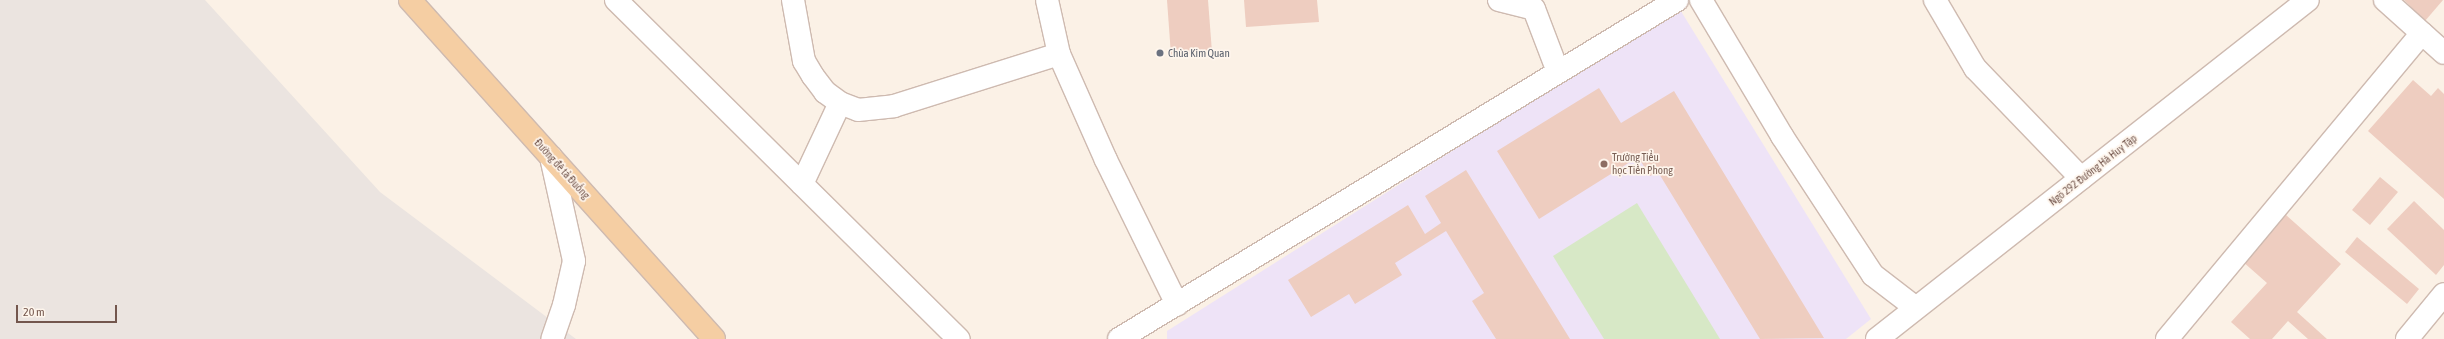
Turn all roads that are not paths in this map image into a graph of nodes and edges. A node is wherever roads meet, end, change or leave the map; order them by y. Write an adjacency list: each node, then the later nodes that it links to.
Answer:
1 (410, 0): 16 (main road, Đường đê tả Đuống)
2 (616, 0): 18 (street)
3 (793, 0): 15 (street)
4 (1047, 0): 13 (street)
5 (1499, 0): 14 (street)
6 (1677, 0): 14 (street)
7 (1702, 0): 21 (street)
8 (1935, 0): 17 (street)
9 (2308, 0): 17 (street, Ngõ 292 Đường Hà Huy Tập)
10 (2385, 0): 11 (street)
11 (2422, 34): 12 (street); 27 (street)
12 (2444, 53)
13 (1059, 54): 15 (street); 20 (street)
14 (1558, 72): 20 (street)
15 (840, 103): 18 (street)
16 (551, 157): 22 (street); 23 (main road, Đường đê tả Đuống)
17 (2081, 178): 21 (street, Ngõ 292 Đường Hà Huy Tập)
18 (802, 184): 24 (street)
19 (2444, 294): 28 (street)
20 (1177, 304): 25 (street)
21 (1916, 308): 26 (street, Ngõ 292 Đường Hà Huy Tập)
22 (552, 339)
23 (714, 339)
24 (959, 339)
25 (1119, 339)
26 (1877, 339)
27 (2167, 339)
28 (2407, 339)

